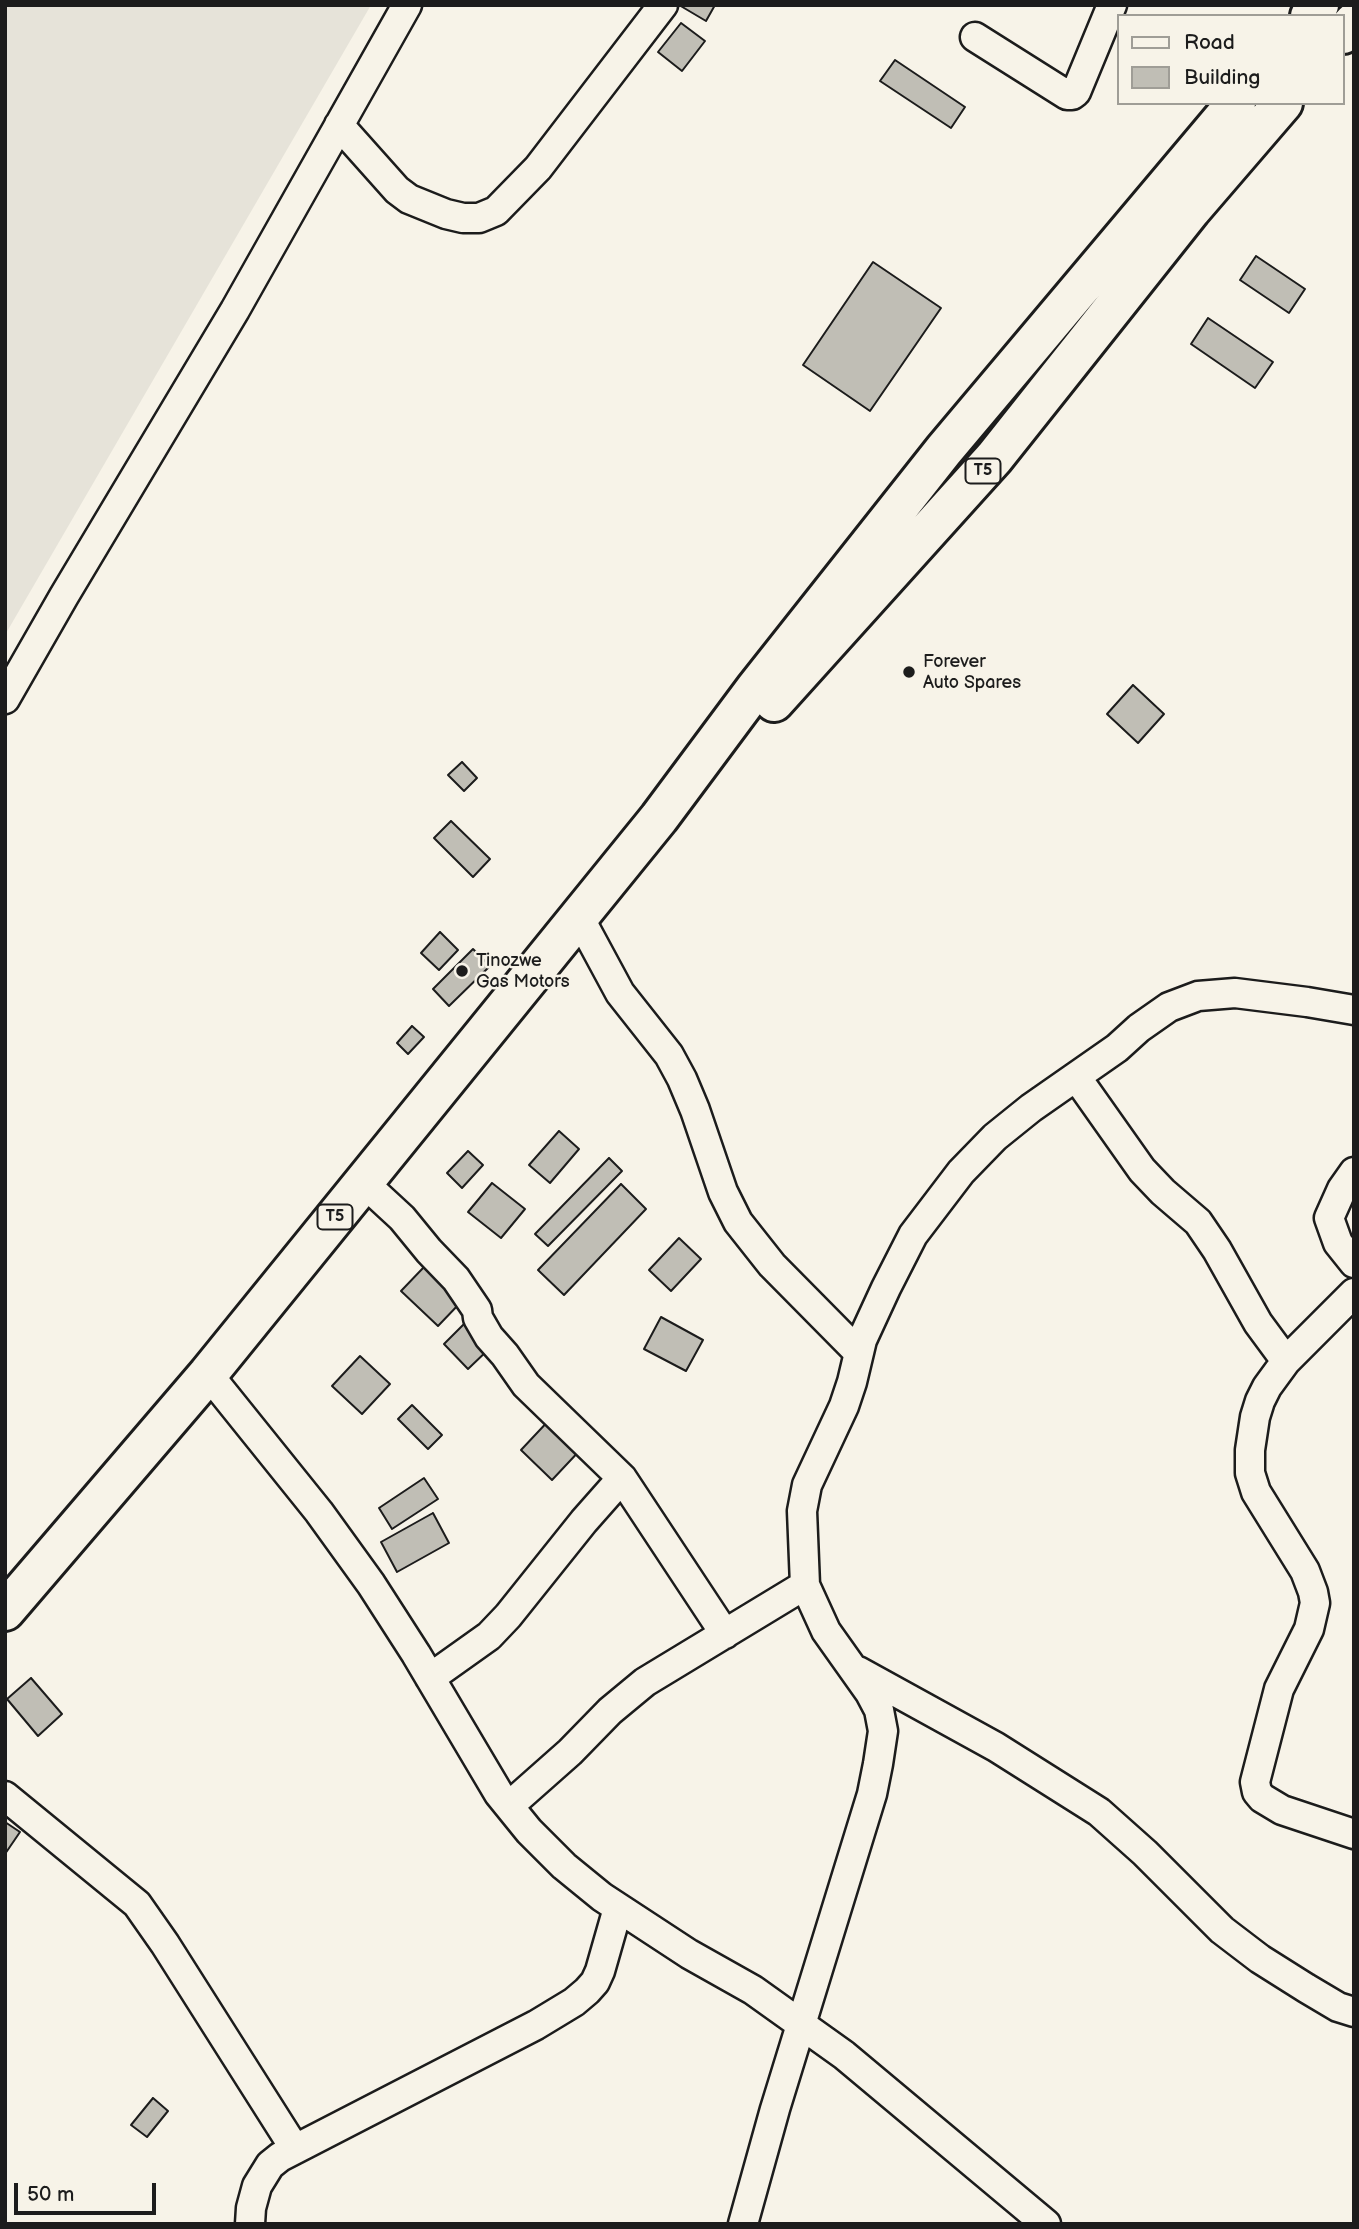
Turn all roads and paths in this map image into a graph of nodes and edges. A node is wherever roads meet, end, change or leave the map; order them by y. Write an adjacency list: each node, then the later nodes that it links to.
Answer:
1 (407, 5): 7 (street)
2 (663, 5): 7 (street)
3 (1112, 5): 4 (street)
4 (975, 37)
5 (1234, 105): 9 (highway, T5)
6 (1281, 105): 9 (highway, T5)
7 (339, 125): 8 (street)
8 (5, 699)
9 (659, 818): 10 (highway, T5)
10 (579, 917): 14 (highway, T5); 17 (street)
11 (1354, 1010): 12 (street)
12 (1077, 1078): 17 (street); 18 (street)
13 (1354, 1172): 15 (street)
14 (363, 1182): 19 (highway, T5); 20 (street)
15 (1354, 1263)
16 (1354, 1293): 18 (street)
17 (858, 1352): 21 (street)
18 (1286, 1361): 28 (street)
19 (208, 1374): 22 (highway, T5); 25 (street)
20 (622, 1478): 23 (street); 25 (street)
21 (805, 1585): 23 (street); 24 (street)
22 (5, 1611)
23 (725, 1634): 27 (street)
24 (852, 1668): 30 (street); 31 (street)
25 (430, 1678): 27 (street)
26 (5, 1796): 32 (street)
27 (509, 1806): 29 (street)
28 (1354, 1834)
29 (618, 1908): 31 (street); 32 (street)
30 (1354, 2012)
31 (801, 2023): 34 (street); 35 (street)
32 (295, 2149): 33 (street)
33 (250, 2224)
34 (743, 2224)
35 (1046, 2224)

